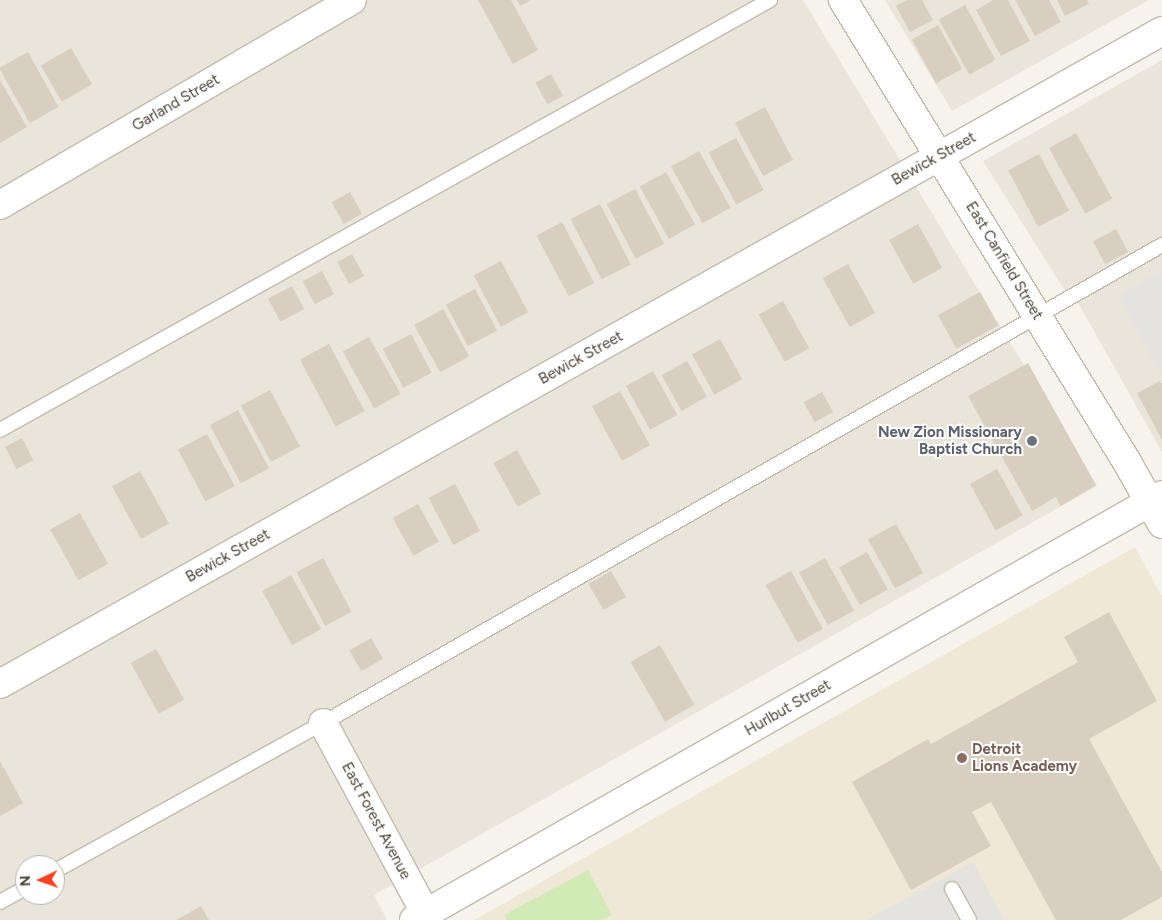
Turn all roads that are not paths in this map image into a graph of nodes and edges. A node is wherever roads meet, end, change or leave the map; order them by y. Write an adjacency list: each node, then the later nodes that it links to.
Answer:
1 (352, 0): 6 (street, Garland Street)
2 (770, 0): 9 (lane)
3 (843, 0): 5 (street, East Canfield Street)
4 (1162, 31): 5 (street, Bewick Street)
5 (940, 156): 8 (street, East Canfield Street); 11 (street, Bewick Street)
6 (0, 205)
7 (1162, 245): 8 (lane)
8 (1037, 315): 10 (street, East Canfield Street); 12 (lane)
9 (0, 430)
10 (1158, 508): 17 (street, Hurlbut Street)
11 (0, 684)
12 (323, 723): 13 (lane); 17 (street, East Forest Avenue)
13 (65, 865)
14 (952, 888): 18 (lane)
15 (15, 894): 16 (lane)
16 (0, 902)
17 (423, 918)
18 (969, 920)

